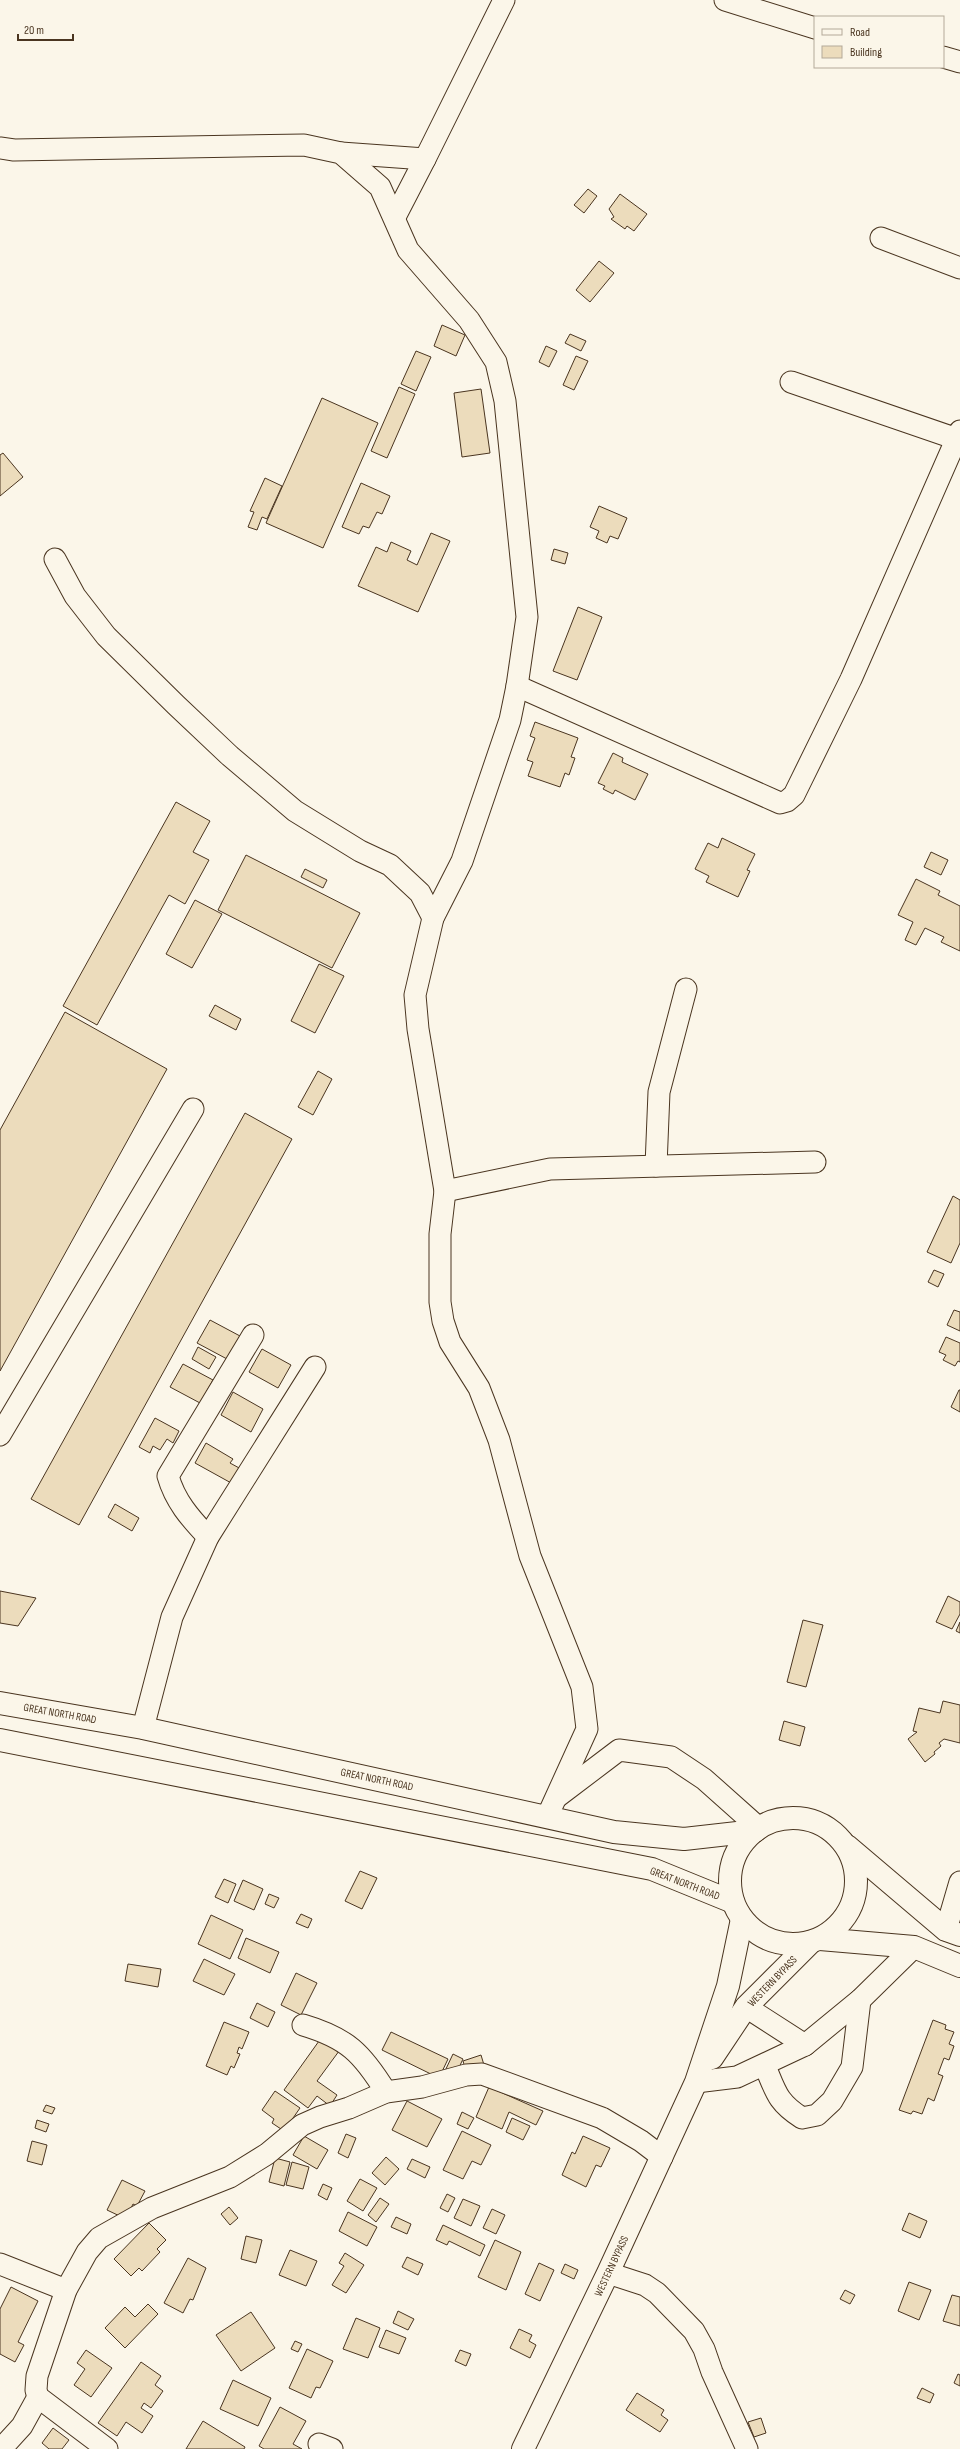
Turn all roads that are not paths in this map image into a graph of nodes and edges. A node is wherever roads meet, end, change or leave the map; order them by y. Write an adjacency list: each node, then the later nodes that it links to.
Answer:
1 (504, 0): 8 (street)
2 (725, 0): 3 (street)
3 (814, 28)
4 (944, 57): 5 (street)
5 (960, 62)
6 (0, 148): 7 (street)
7 (342, 153): 8 (street); 9 (street)
8 (425, 159): 9 (street)
9 (395, 218): 15 (street)
10 (881, 238): 11 (street)
11 (960, 268)
12 (791, 382): 13 (street)
13 (958, 435): 15 (street)
14 (55, 559): 16 (street)
15 (517, 686): 16 (street)
16 (432, 918): 21 (street)
17 (686, 989): 20 (street)
18 (193, 1109): 24 (street)
19 (815, 1162): 20 (street)
20 (656, 1166): 21 (street)
21 (445, 1191): 29 (street)
22 (253, 1335): 25 (street)
23 (315, 1367): 25 (street)
24 (0, 1435)
25 (208, 1537): 27 (street)
26 (0, 1702): 27 (main road, GREAT NORTH ROAD)
27 (143, 1728): 29 (main road, GREAT NORTH ROAD)
28 (0, 1740): 33 (main road, GREAT NORTH ROAD)
29 (551, 1808): 30 (main road, GREAT NORTH ROAD); 30 (street)
30 (757, 1829): 31 (main road); 33 (main road)
31 (844, 1844): 34 (main road); 35 (main road)
32 (960, 1882): 34 (street)
33 (737, 1910): 35 (main road); 43 (main road, WESTERN BYPASS)
34 (953, 1932)
35 (815, 1941): 36 (main road); 39 (main road, WESTERN BYPASS)
36 (914, 1947): 37 (main road); 38 (street)
37 (960, 1966)
38 (860, 2000): 41 (street); 42 (street)
39 (746, 2007): 41 (street); 43 (main road, WESTERN BYPASS)
40 (303, 2025): 44 (street)
41 (805, 2045): 42 (street)
42 (765, 2066): 43 (street)
43 (696, 2082): 45 (main road, WESTERN BYPASS)
44 (386, 2092): 45 (street); 48 (street)
45 (662, 2157): 47 (main road, WESTERN BYPASS)
46 (0, 2264): 48 (street)
47 (608, 2273): 52 (main road, WESTERN BYPASS); 53 (street)
48 (66, 2290): 49 (street)
49 (38, 2397): 50 (street); 51 (street)
50 (1, 2449)
51 (107, 2449)
52 (523, 2449)
53 (747, 2449)

